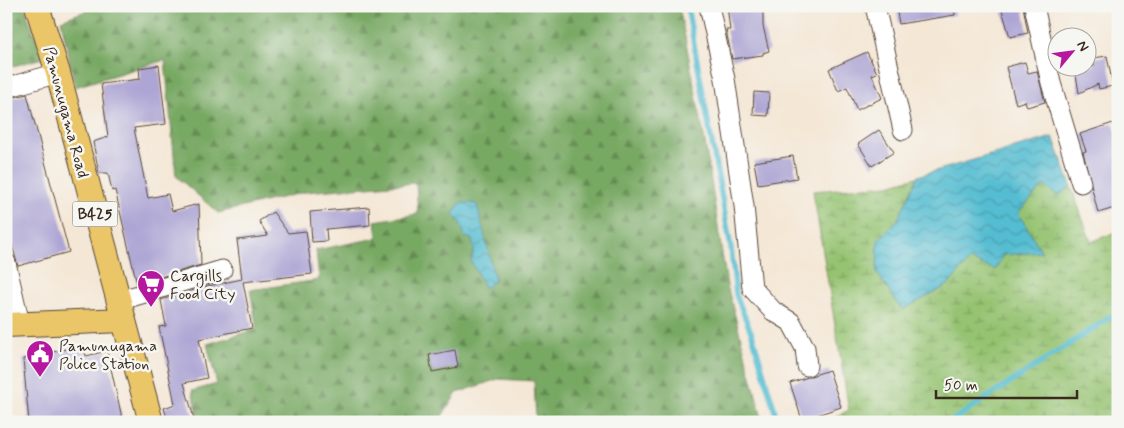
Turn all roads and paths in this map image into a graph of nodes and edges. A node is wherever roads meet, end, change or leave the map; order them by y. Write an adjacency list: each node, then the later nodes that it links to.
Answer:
1 (37, 6): 5 (main road, Pamunugama Road / B425)
2 (710, 6): 13 (street)
3 (875, 6): 7 (street)
4 (1034, 6): 8 (street)
5 (58, 73): 6 (street); 11 (main road, Pamunugama Road / B425)
6 (6, 88)
7 (903, 130)
8 (1081, 183)
9 (6, 263): 12 (street)
10 (222, 270): 11 (street)
11 (120, 311): 12 (main road); 14 (main road, Pamunugama Road / B425)
12 (13, 324)
13 (807, 366)
14 (151, 422)

